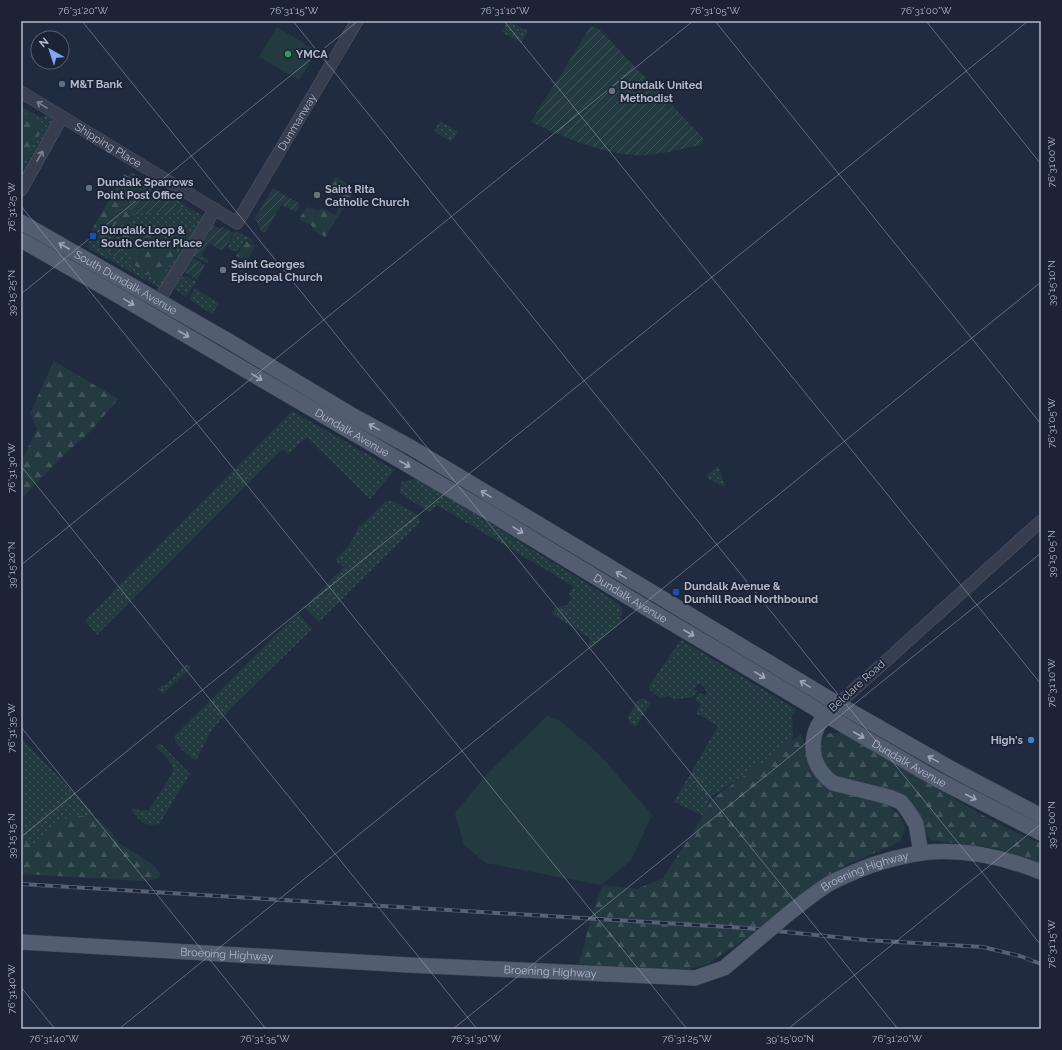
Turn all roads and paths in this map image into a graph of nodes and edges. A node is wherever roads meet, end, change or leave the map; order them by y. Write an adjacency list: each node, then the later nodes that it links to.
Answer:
1 (357, 21): 7 (street, Dunmanway)
2 (21, 92): 3 (street, Shipping Place, one-way to 2)
3 (62, 117): 4 (street, one-way to 3); 5 (street, Shipping Place)
4 (21, 190)
5 (215, 209): 7 (street, Shipping Place); 9 (street)
6 (21, 222): 9 (main road, South Dundalk Avenue, one-way to 6)
7 (237, 223)
8 (21, 240): 10 (main road, South Dundalk Avenue, one-way to 10)
9 (159, 301): 10 (street); 11 (main road, South Dundalk Avenue)
10 (150, 315): 12 (main road, South Dundalk Avenue, one-way to 12)
11 (232, 343): 14 (main road, Dundalk Avenue, one-way to 11)
12 (224, 357): 15 (main road, Dundalk Avenue, one-way to 15)
13 (1041, 521): 14 (street, Belclare Road)
14 (838, 704): 15 (main road, Belclare Road); 16 (main road, Dundalk Avenue, one-way to 14)
15 (826, 715): 16 (main road, Dundalk Avenue, one-way to 16); 17 (main road, Belclare Road)
16 (1040, 824)
17 (921, 853): 18 (main road, Broening Highway); 19 (main road, Broening Highway, bridge)
18 (1041, 872)
19 (21, 942)

